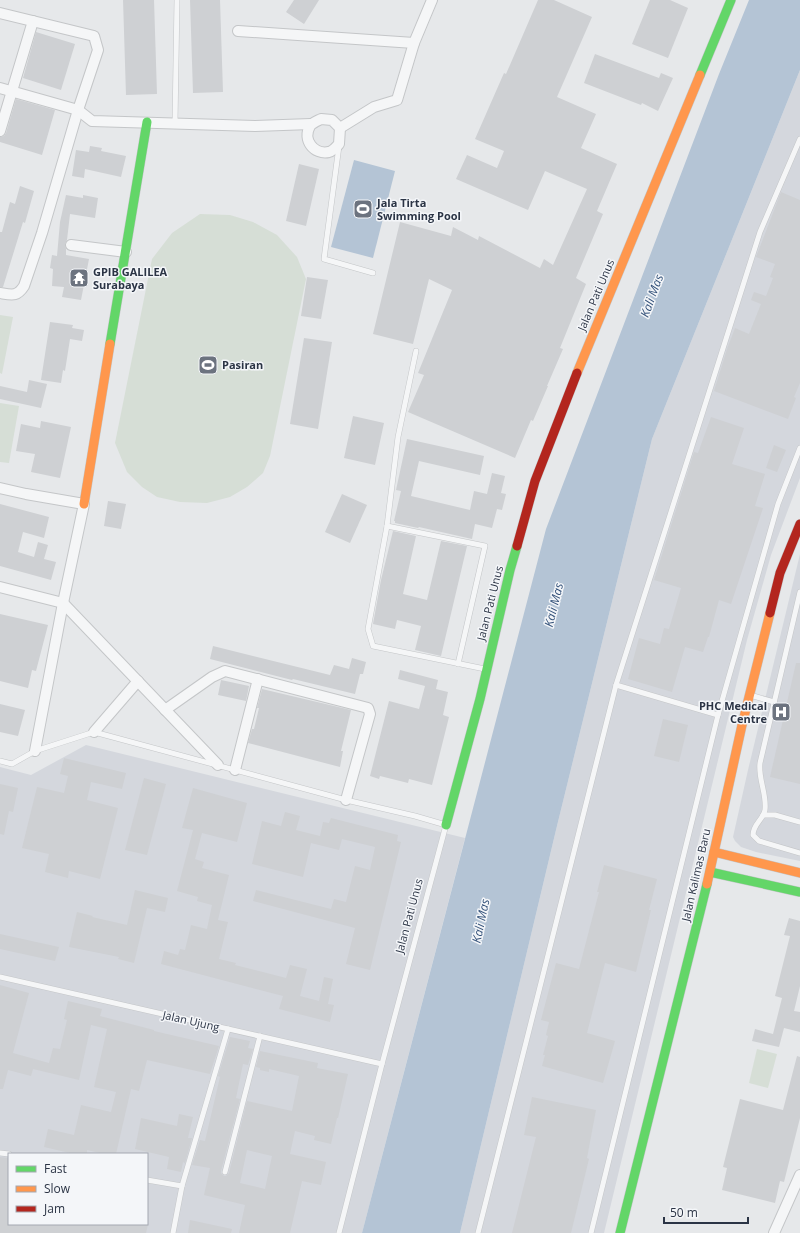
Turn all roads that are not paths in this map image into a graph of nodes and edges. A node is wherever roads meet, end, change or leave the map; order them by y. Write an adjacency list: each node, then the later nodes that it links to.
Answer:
1 (177, 0): 12 (lane)
2 (432, 0): 7 (street)
3 (731, 0): 32 (street, Jalan Pati Unus)
4 (0, 13): 5 (street)
5 (34, 21): 9 (street); 10 (street)
6 (238, 31): 7 (street)
7 (414, 43): 14 (street)
8 (0, 88): 9 (street)
9 (12, 92): 10 (street); 15 (street)
10 (78, 110): 11 (street); 21 (street)
11 (146, 122): 12 (street); 19 (street)
12 (175, 123): 13 (street)
13 (311, 124): 14 (street); 17 (street)
14 (340, 128): 17 (street)
15 (0, 131)
16 (800, 139): 35 (lane)
17 (339, 144): 20 (lane)
18 (71, 245): 19 (street)
19 (126, 252): 25 (street)
20 (373, 274)
21 (0, 293)
22 (416, 351): 27 (lane)
23 (800, 448): 39 (lane)
24 (0, 488): 25 (street)
25 (84, 504): 30 (street)
26 (800, 524): 36 (street, Jalan Kalimas Baru)
27 (387, 526): 31 (lane); 31 (lane)
28 (0, 587): 30 (street)
29 (800, 592): 37 (lane)
30 (63, 603): 34 (street); 41 (street)
31 (458, 664): 32 (lane)
32 (487, 670): 48 (street, Jalan Pati Unus)
33 (258, 679): 38 (street); 44 (street); 45 (street)
34 (138, 681): 38 (street); 40 (street)
35 (616, 685): 39 (lane); 64 (lane)
36 (750, 695): 37 (lane); 49 (street, Jalan Kalimas Baru)
37 (774, 702): 46 (lane)
38 (165, 710): 43 (street)
39 (718, 715): 65 (lane)
40 (94, 732): 41 (lane); 43 (lane)
41 (35, 751): 42 (lane)
42 (0, 761)
43 (218, 765): 44 (lane)
44 (235, 770): 45 (lane)
45 (346, 800): 48 (lane)
46 (763, 815): 47 (lane); 50 (lane)
47 (800, 822)
48 (446, 825): 57 (lane, Jalan Pati Unus)
49 (714, 852): 51 (street, Jalan Kalimas Baru); 52 (street)
50 (800, 853)
51 (710, 872): 53 (street); 66 (street, Jalan Kalimas Baru)
52 (800, 873)
53 (800, 892)
54 (0, 977): 55 (lane, Jalan Ujung)
55 (228, 1029): 56 (lane, Jalan Ujung); 61 (lane)
56 (260, 1036): 57 (lane, Jalan Ujung); 58 (lane)
57 (382, 1064): 63 (lane, Jalan Pati Unus)
58 (225, 1172)
59 (800, 1175): 67 (street)
60 (148, 1180): 61 (lane)
61 (182, 1186): 62 (lane)
62 (173, 1233)
63 (339, 1233)
64 (478, 1233)
65 (591, 1233)
66 (620, 1233)
67 (774, 1233)

